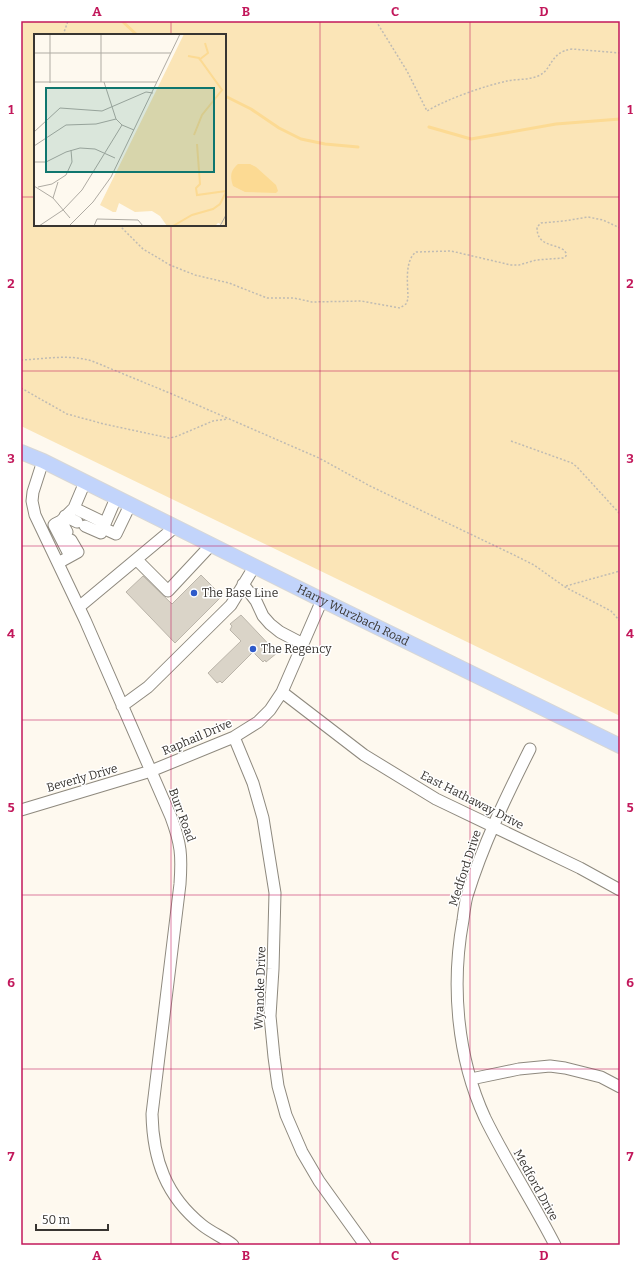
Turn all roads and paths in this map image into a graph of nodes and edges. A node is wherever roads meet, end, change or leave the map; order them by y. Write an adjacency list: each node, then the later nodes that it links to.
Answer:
1 (68, 21): 3 (path)
2 (376, 21): 4 (path)
3 (63, 34)
4 (620, 53)
5 (120, 226): 6 (path)
6 (620, 228)
7 (21, 360): 9 (path)
8 (21, 388): 9 (path)
9 (230, 419): 29 (path)
10 (511, 441): 17 (path)
11 (21, 452): 12 (main road, Harry Wurzbach Road)
12 (43, 461): 13 (main road, Harry Wurzbach Road); 21 (street, Burr Road)
13 (85, 482): 14 (main road, Harry Wurzbach Road); 16 (street)
14 (116, 498): 15 (main road, Harry Wurzbach Road); 19 (street)
15 (130, 505): 19 (street); 20 (main road, Harry Wurzbach Road)
16 (74, 508): 18 (street); 19 (street)
17 (620, 514)
18 (60, 521): 19 (street); 21 (street); 23 (street); 23 (street)
19 (104, 525)
20 (175, 527): 22 (main road, Harry Wurzbach Road); 24 (street)
21 (43, 532): 25 (street, Burr Road)
22 (211, 545): 24 (street); 26 (main road, Harry Wurzbach Road)
23 (70, 556): 25 (street)
24 (137, 560): 31 (street)
25 (58, 563): 31 (street, Burr Road)
26 (254, 567): 28 (street); 30 (main road, Harry Wurzbach Road)
27 (620, 571): 29 (path)
28 (244, 584): 33 (street); 35 (street)
29 (565, 587): 32 (path)
30 (322, 600): 33 (street, Raphail Drive); 37 (main road, Harry Wurzbach Road)
31 (79, 607): 35 (street, Burr Road)
32 (620, 621)
33 (303, 644): 34 (street, Raphail Drive)
34 (282, 692): 36 (street, Raphail Drive); 41 (street, East Hathaway Drive)
35 (122, 706): 39 (street, Burr Road)
36 (234, 737): 39 (street, Raphail Drive); 46 (street, Wyanoke Drive)
37 (620, 746)
38 (530, 749): 41 (street, Medford Drive)
39 (150, 771): 40 (street, Beverly Drive); 45 (street, Burr Road)
40 (21, 810)
41 (492, 826): 42 (street, East Hathaway Drive); 43 (street, Medford Drive)
42 (620, 890)
43 (471, 1079): 44 (street); 47 (street, Medford Drive)
44 (620, 1087)
45 (233, 1245)
46 (365, 1245)
47 (555, 1245)

